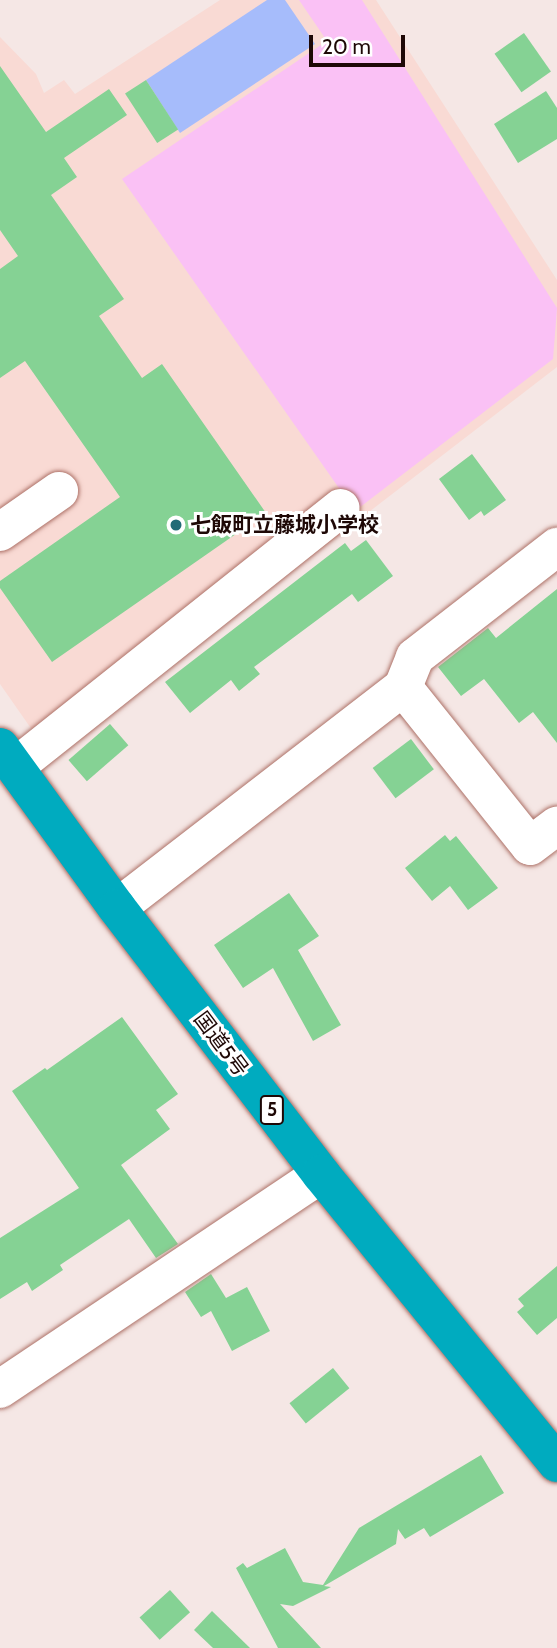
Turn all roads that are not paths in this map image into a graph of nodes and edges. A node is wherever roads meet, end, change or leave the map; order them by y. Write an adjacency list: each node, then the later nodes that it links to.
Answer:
1 (59, 491): 3 (street)
2 (341, 508): 6 (street)
3 (0, 532)
4 (557, 547): 5 (street)
5 (403, 687): 7 (street); 8 (street)
6 (7, 757): 8 (highway, 国道5号 / 5)
7 (557, 826)
8 (117, 908): 9 (highway, 国道5号 / 5)
9 (321, 1174): 10 (street); 11 (highway, 国道5号 / 5)
10 (0, 1389)
11 (557, 1463)

